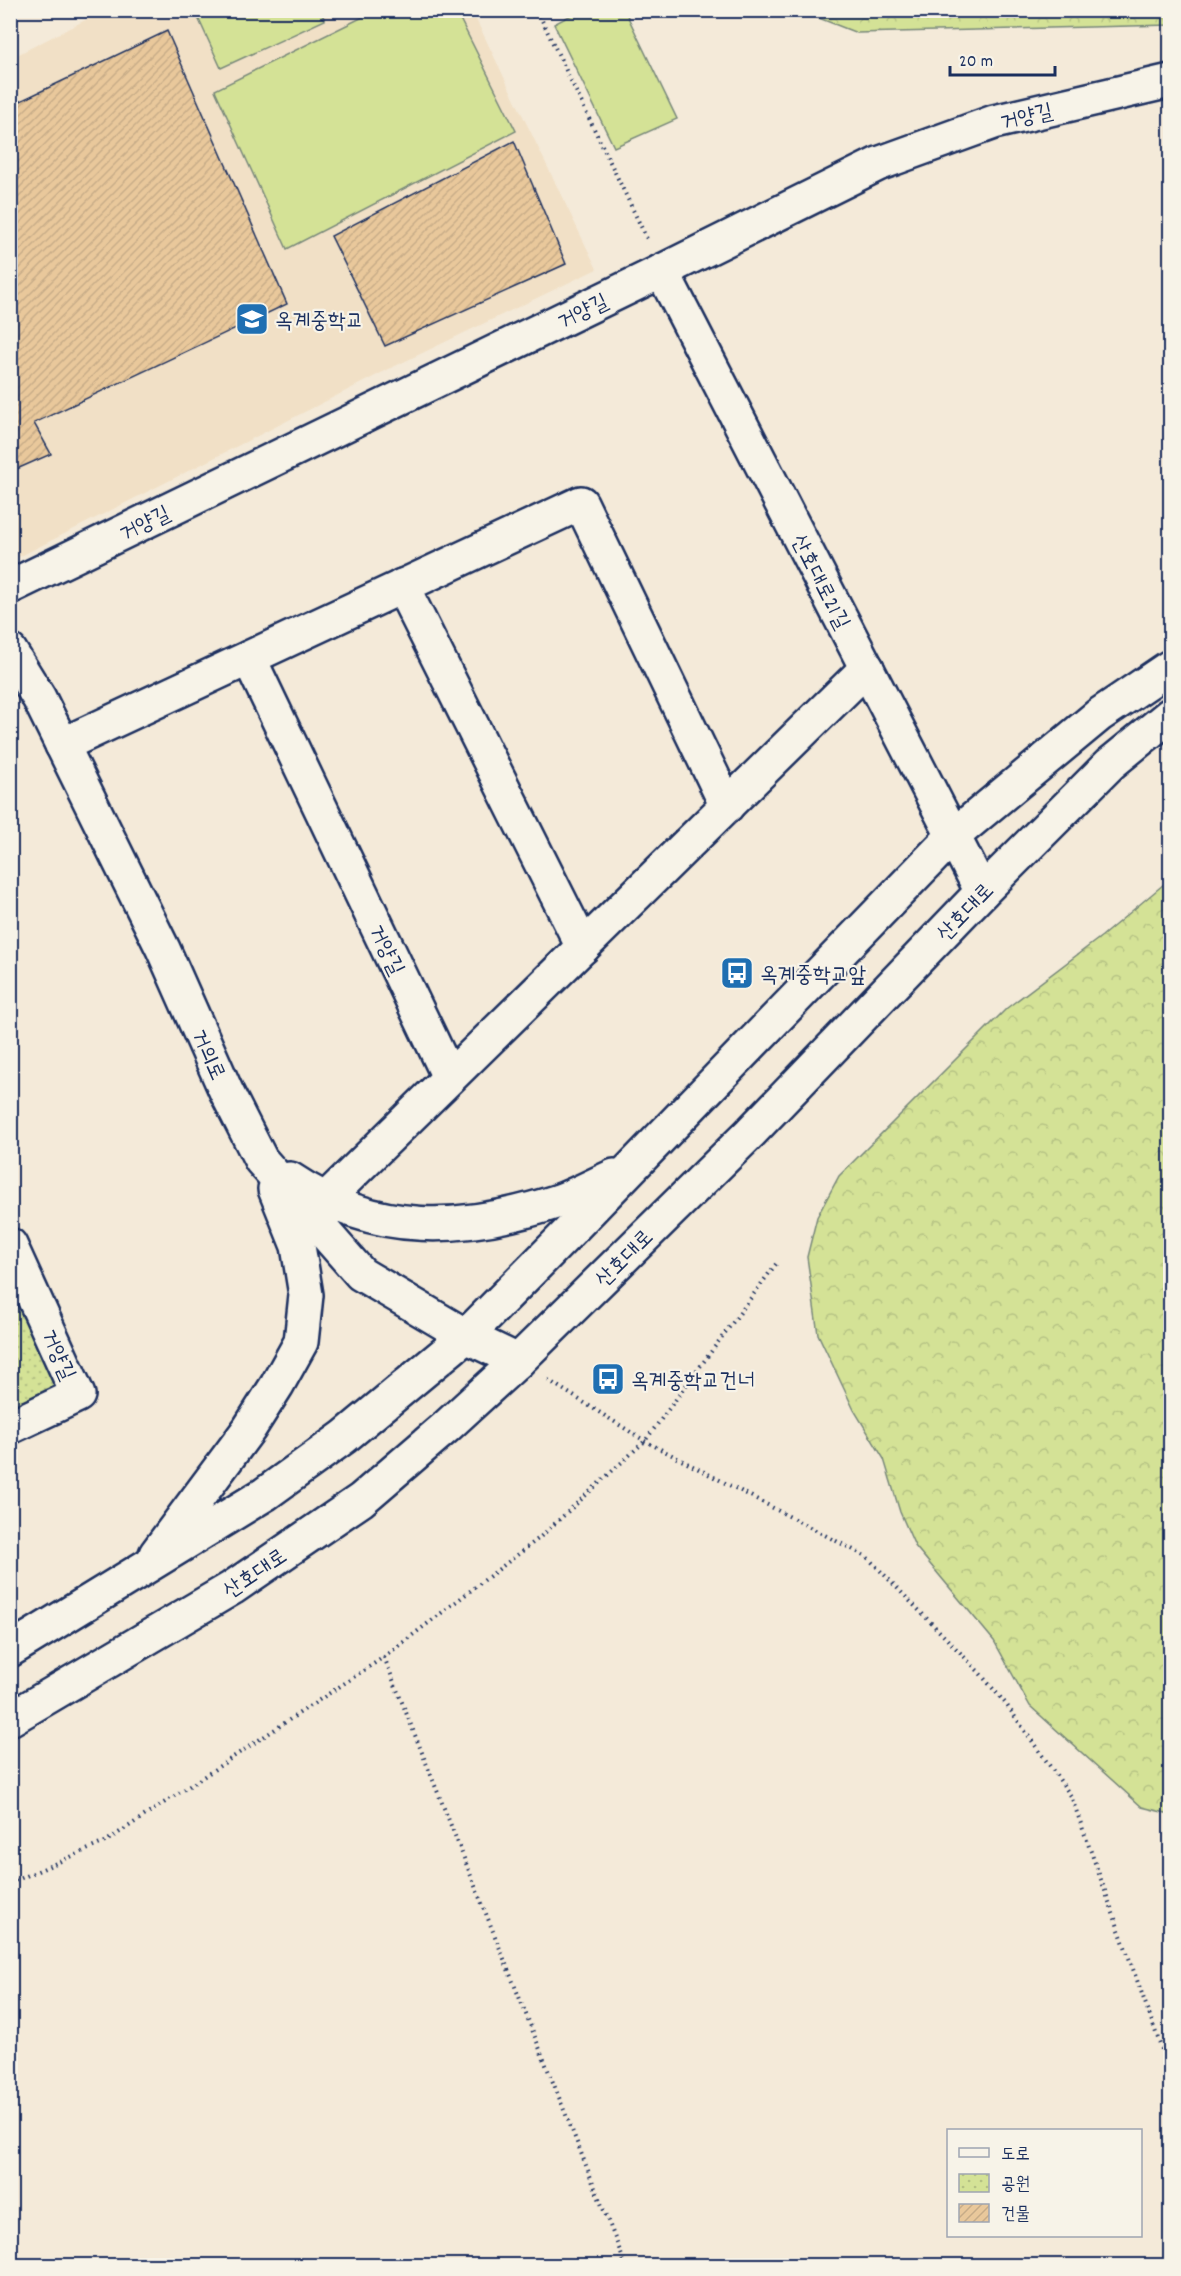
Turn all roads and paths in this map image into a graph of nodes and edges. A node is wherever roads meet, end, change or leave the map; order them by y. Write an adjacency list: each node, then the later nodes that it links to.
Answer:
1 (537, 10): 3 (path)
2 (1170, 81): 3 (street, 거양길)
3 (662, 271): 5 (street, 거양길); 9 (street, 산호대로21길)
4 (402, 586): 7 (street); 12 (street); 15 (street)
5 (10, 587)
6 (10, 651): 11 (street, 거의로)
7 (249, 658): 11 (street); 16 (street, 거양길)
8 (1170, 667): 13 (street)
9 (867, 668): 12 (street); 13 (street, 산호대로21길)
10 (1170, 715): 14 (street, 산호대로)
11 (62, 745): 17 (street, 거의로)
12 (727, 806): 15 (street)
13 (953, 836): 14 (street, 산호대로21길); 18 (street)
14 (982, 892): 23 (street, 산호대로)
15 (583, 947): 16 (street)
16 (449, 1077): 19 (street)
17 (261, 1160): 19 (street); 22 (street, 거의로); 26 (street)
18 (633, 1167): 19 (street); 22 (street)
19 (325, 1200)
20 (10, 1245): 24 (street, 거양길)
21 (776, 1264): 25 (path)
22 (466, 1336): 23 (street, 거의로); 26 (street)
23 (518, 1361): 25 (path); 29 (street, 산호대로)
24 (10, 1426)
25 (645, 1441): 28 (path); 31 (path)
26 (144, 1569): 27 (street)
27 (10, 1650)
28 (384, 1657): 30 (path); 32 (path)
29 (10, 1719)
30 (10, 1883)
31 (1170, 2072)
32 (626, 2265)

